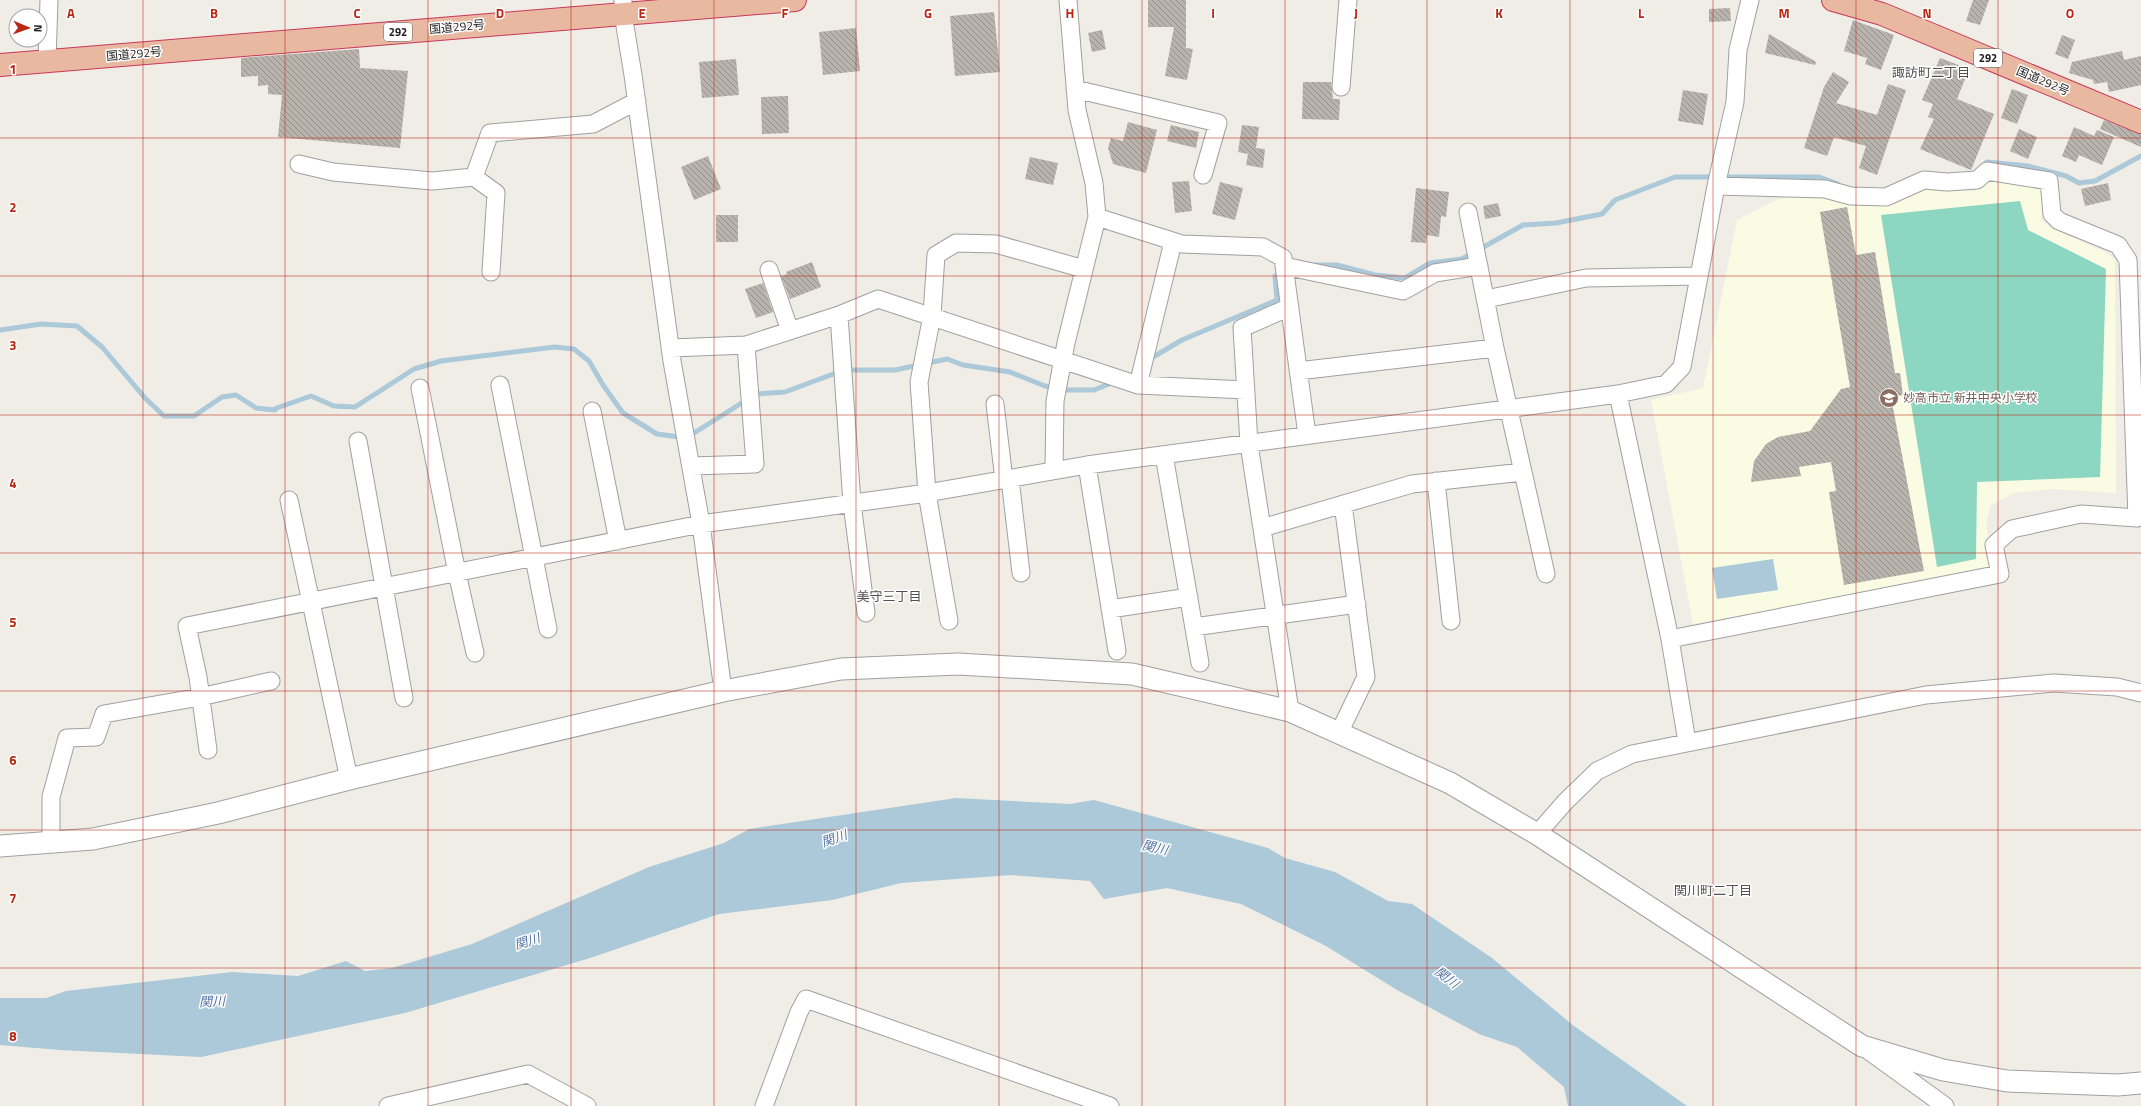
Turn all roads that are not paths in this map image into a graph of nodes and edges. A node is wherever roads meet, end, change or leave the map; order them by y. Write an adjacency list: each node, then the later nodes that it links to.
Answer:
1 (49, 0): 8 (street)
2 (795, 0): 7 (highway, 国道292号 / 292)
3 (1068, 0): 11 (street)
4 (1348, 0): 10 (street)
5 (1750, 0): 17 (street)
6 (1833, 0): 13 (highway, 国道292号 / 292)
7 (623, 7): 8 (highway, 国道292号 / 292); 12 (street)
8 (47, 61): 9 (highway, 国道292号 / 292)
9 (0, 65)
10 (1342, 87)
11 (1075, 89): 15 (street); 19 (street)
12 (637, 100): 16 (street); 33 (street)
13 (2141, 122)
14 (299, 164): 16 (street)
15 (1203, 175)
16 (474, 177): 25 (street)
17 (1716, 186): 26 (street); 59 (street)
18 (1468, 212): 22 (street)
19 (1097, 217): 20 (street); 23 (street)
20 (1173, 242): 21 (street); 38 (street)
21 (1284, 266): 22 (street); 28 (street)
22 (1479, 266): 27 (street)
23 (1084, 269): 30 (street); 35 (street)
24 (770, 270): 31 (street)
25 (491, 272)
26 (1699, 276): 27 (street); 41 (street)
27 (1486, 299): 34 (street)
28 (1290, 307): 36 (street); 40 (street)
29 (839, 315): 30 (street); 31 (street); 57 (street)
30 (932, 316): 35 (street); 55 (street)
31 (790, 331): 32 (street)
32 (746, 345): 33 (street); 50 (street)
33 (671, 348): 50 (street)
34 (1495, 348): 36 (street); 43 (street)
35 (1063, 360): 38 (street); 51 (street)
36 (1298, 371): 45 (street)
37 (500, 385): 63 (street)
38 (1138, 385): 40 (street)
39 (420, 388): 64 (street)
40 (1246, 390): 47 (street)
41 (1618, 394): 43 (street); 78 (street)
42 (995, 404): 53 (street)
43 (1509, 408): 45 (street); 52 (street)
44 (592, 411): 62 (street)
45 (1307, 435): 47 (street)
46 (358, 441): 67 (street)
47 (1250, 444): 48 (street); 61 (street)
48 (1164, 455): 49 (street); 68 (street)
49 (1086, 465): 51 (street); 71 (street)
50 (691, 466): 60 (street)
51 (1054, 470): 53 (street)
52 (1523, 472): 54 (street); 66 (street)
53 (1007, 479): 55 (street); 65 (street)
54 (1436, 481): 58 (street); 75 (street)
55 (927, 493): 57 (street); 74 (street)
56 (289, 500): 69 (street)
57 (852, 503): 60 (street); 72 (street)
58 (1343, 504): 61 (street); 70 (street)
59 (2139, 519): 78 (street)
60 (701, 524): 62 (street); 83 (street)
61 (1262, 528): 73 (street)
62 (618, 541): 63 (street)
63 (534, 558): 64 (street); 77 (street)
64 (457, 573): 67 (street); 80 (street)
65 (1021, 573)
66 (1546, 574)
67 (383, 587): 69 (street); 86 (street)
68 (1189, 597): 71 (street); 76 (street)
69 (310, 602): 85 (street); 91 (street)
70 (1357, 604): 73 (street); 88 (street)
71 (1110, 609): 79 (street)
72 (866, 613)
73 (1276, 617): 76 (street); 87 (street)
74 (949, 621)
75 (1451, 621)
76 (1194, 627): 81 (street)
77 (548, 629)
78 (1670, 639): 89 (street)
79 (1117, 651)
80 (475, 654)
81 (1200, 663)
82 (271, 681): 85 (street)
83 (723, 691): 87 (street); 91 (street)
84 (2141, 693): 89 (street)
85 (200, 697): 90 (street); 93 (street)
86 (404, 698)
87 (1290, 710): 88 (street)
88 (1339, 733): 92 (street)
89 (1687, 742): 92 (street)
90 (208, 750)
91 (349, 779): 93 (street)
92 (1537, 834): 95 (street)
93 (51, 842): 94 (street)
94 (0, 846)
95 (1862, 1046): 96 (street); 101 (street)
96 (2141, 1083)
97 (388, 1106): 98 (street)
98 (587, 1106)
99 (764, 1106): 100 (street)
100 (1110, 1106)
101 (1945, 1106)

